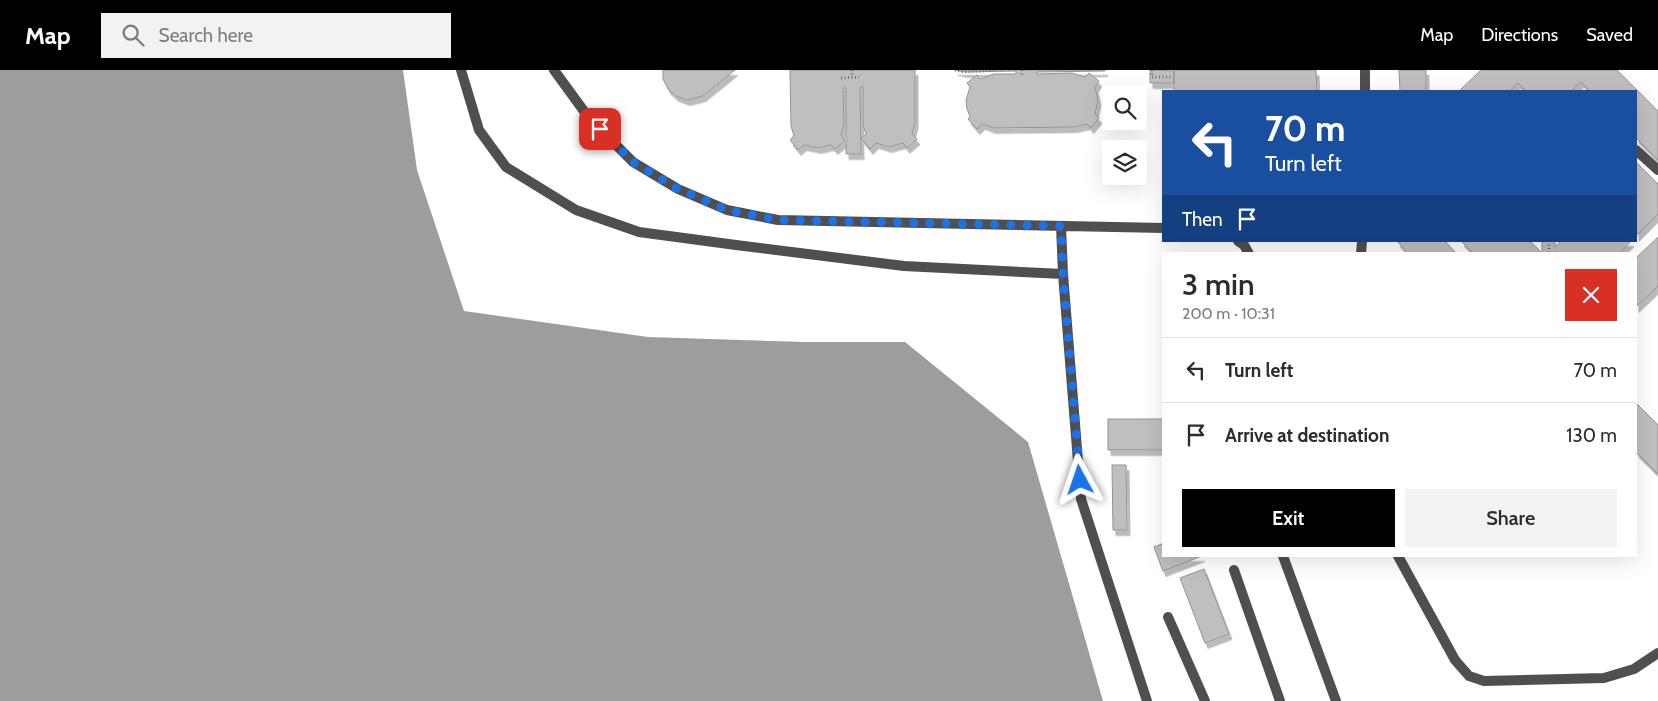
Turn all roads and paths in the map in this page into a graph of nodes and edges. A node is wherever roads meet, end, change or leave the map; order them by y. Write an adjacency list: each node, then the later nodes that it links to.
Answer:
1 (461, 70): 21 (lane)
2 (554, 70): 17 (lane)
3 (852, 70): 9 (path)
4 (955, 70): 5 (path)
5 (996, 70)
6 (1022, 70): 11 (path)
7 (1152, 70): 12 (path)
8 (1365, 70): 14 (lane)
9 (852, 77): 10 (path); 13 (path)
10 (860, 77)
11 (1022, 77)
12 (1173, 77)
13 (840, 78)
14 (1365, 90)
15 (1637, 151): 16 (lane)
16 (1658, 170)
17 (1061, 226): 18 (lane); 21 (lane)
18 (1162, 228)
19 (1240, 242): 20 (lane)
20 (1248, 252)
21 (1063, 274): 27 (lane)
22 (1282, 557): 30 (lane)
23 (1399, 557): 26 (lane)
24 (1234, 570): 29 (lane)
25 (1168, 617): 28 (lane)
26 (1658, 653)
27 (1148, 701)
28 (1205, 701)
29 (1280, 701)
30 (1336, 701)

